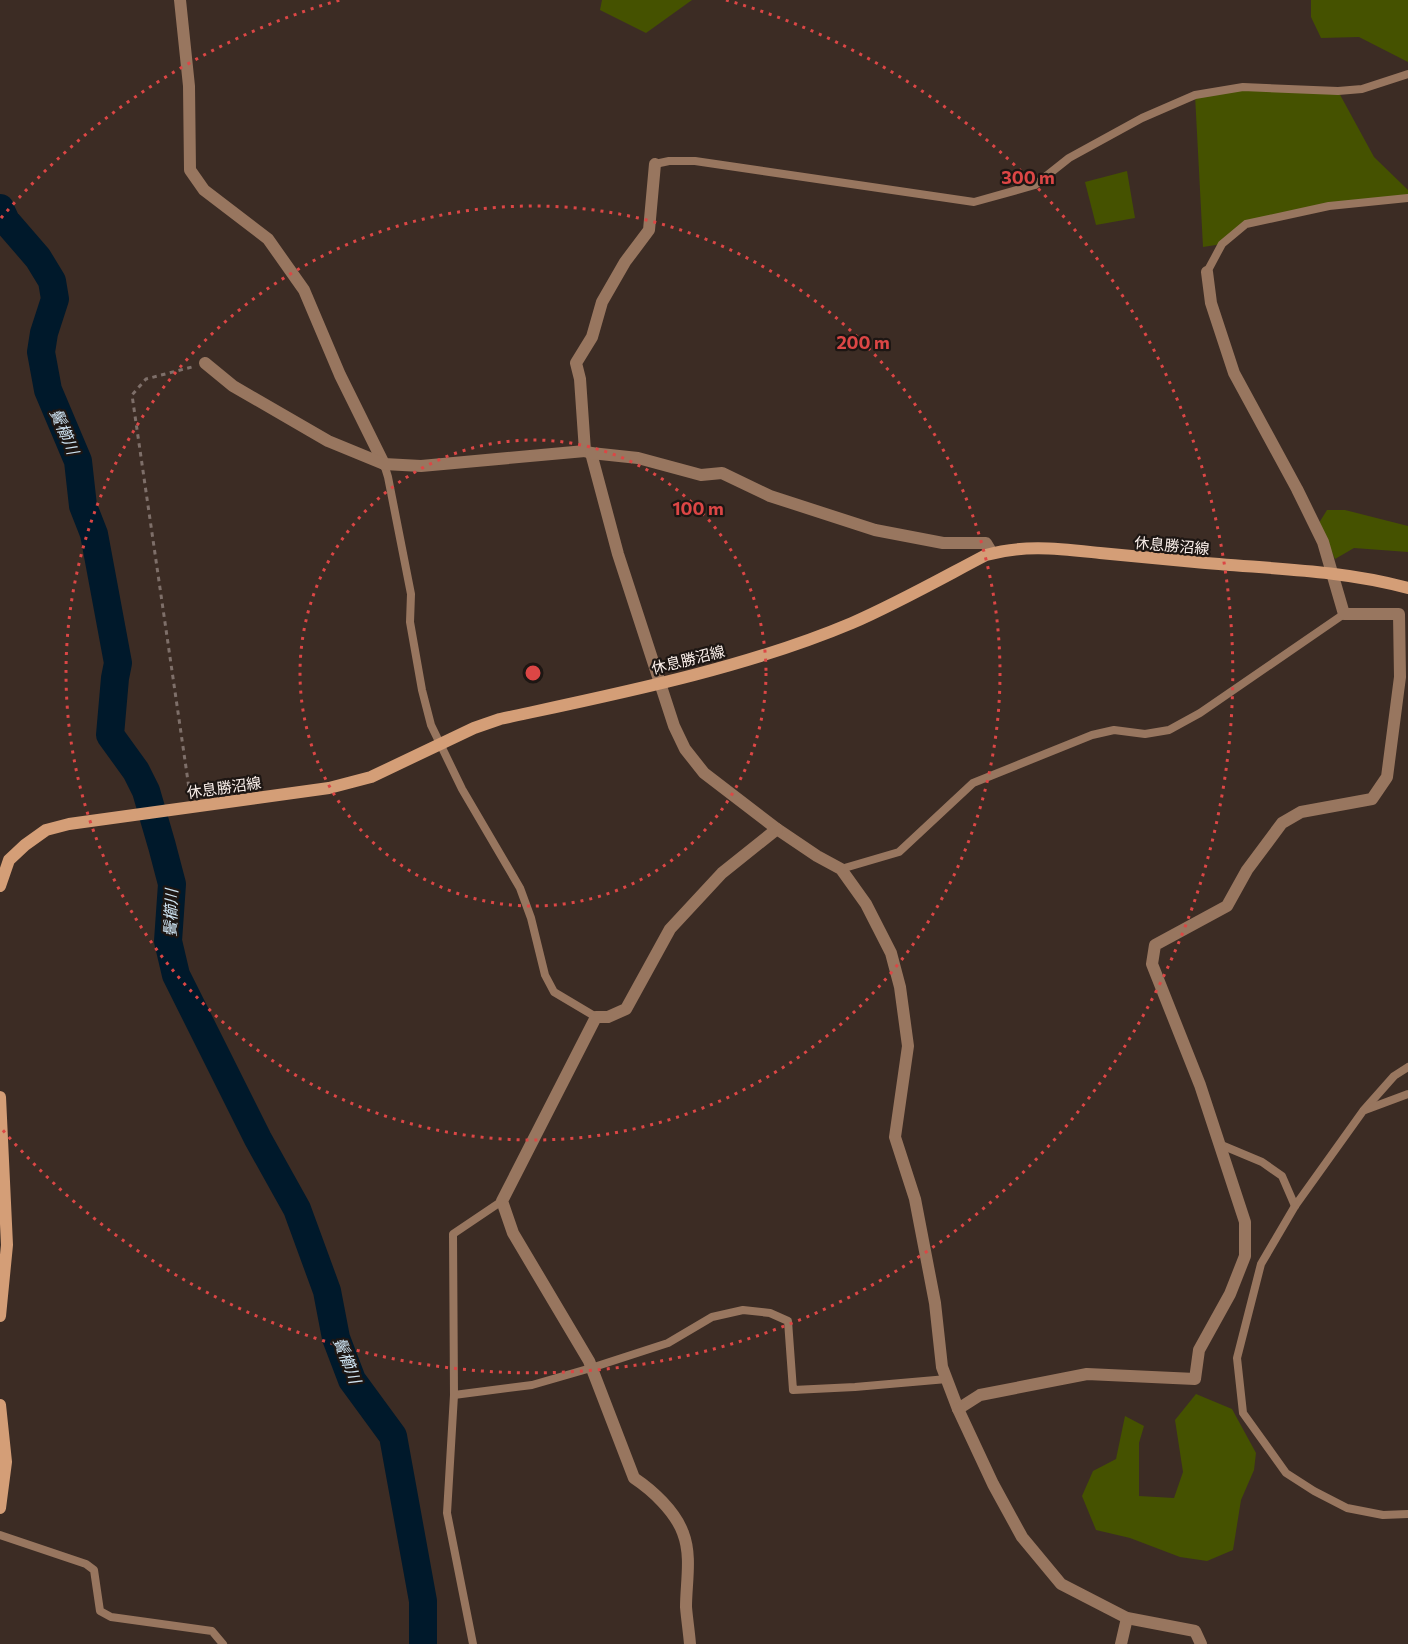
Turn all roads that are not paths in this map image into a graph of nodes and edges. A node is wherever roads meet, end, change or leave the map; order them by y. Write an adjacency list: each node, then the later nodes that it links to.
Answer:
1 (180, 0): 8 (street)
2 (1408, 74): 3 (lane)
3 (656, 164): 7 (street)
4 (1408, 198): 5 (lane)
5 (1207, 272): 10 (street)
6 (205, 363): 8 (street)
7 (588, 452): 8 (street); 9 (street); 13 (street)
8 (384, 464): 14 (lane)
9 (992, 553): 10 (main road, 休息勝沼線); 13 (main road, 休息勝沼線)
10 (1333, 573): 11 (main road, 休息勝沼線); 12 (street)
11 (1408, 588)
12 (1344, 614): 16 (lane); 23 (street)
13 (658, 682): 14 (main road, 休息勝沼線); 15 (street)
14 (441, 744): 17 (main road, 休息勝沼線); 18 (lane)
15 (777, 829): 16 (street); 18 (street)
16 (841, 869): 29 (street)
17 (0, 886)
18 (596, 1017): 24 (street)
19 (1408, 1067): 22 (lane)
20 (1408, 1094): 22 (lane)
21 (0, 1097): 26 (main road)
22 (1363, 1111): 25 (lane)
23 (1219, 1144): 25 (lane); 31 (street)
24 (502, 1201): 28 (street); 30 (lane)
25 (1295, 1206): 34 (lane)
26 (0, 1305): 27 (main road)
27 (0, 1316)
28 (591, 1368): 29 (lane); 30 (lane); 39 (street)
29 (948, 1379): 31 (street)
30 (454, 1395): 38 (lane)
31 (958, 1409): 36 (street)
32 (0, 1411): 33 (main road)
33 (0, 1508)
34 (1408, 1514)
35 (0, 1535): 37 (lane)
36 (1127, 1618): 40 (street); 41 (street)
37 (223, 1644)
38 (473, 1644)
39 (690, 1644)
40 (1121, 1644)
41 (1201, 1644)

